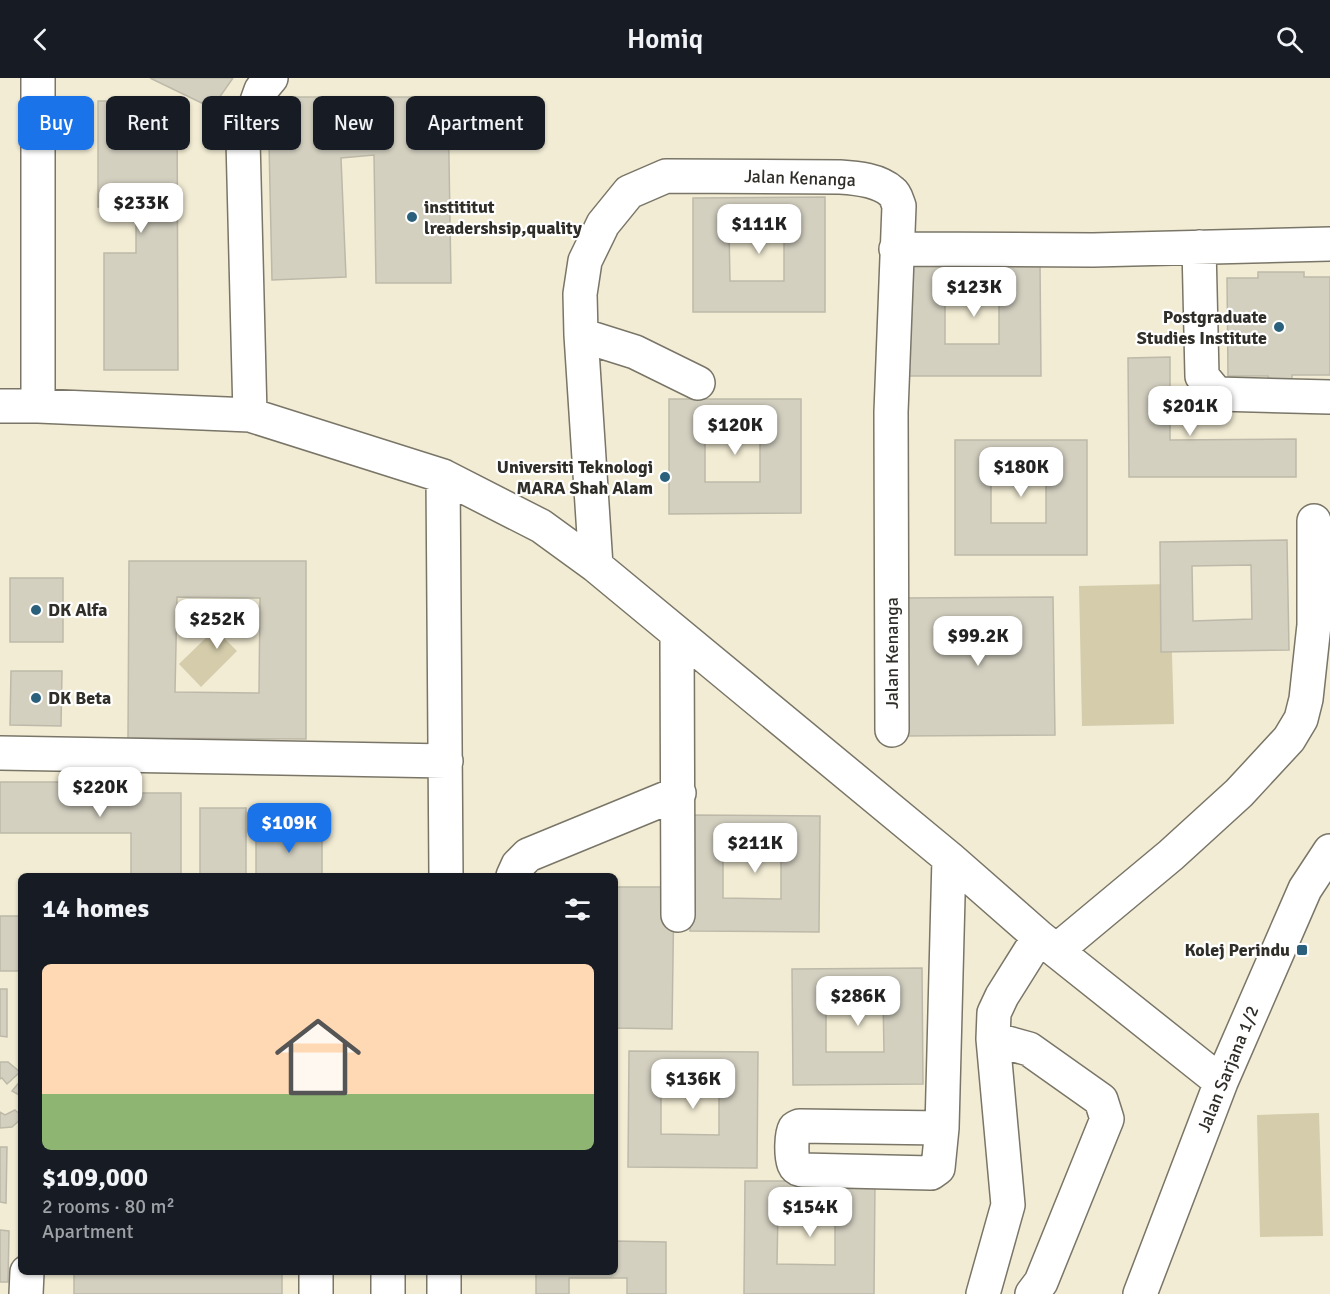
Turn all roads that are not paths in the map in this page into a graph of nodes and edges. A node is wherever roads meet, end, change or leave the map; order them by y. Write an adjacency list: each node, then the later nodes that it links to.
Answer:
1 (38, 78): 10 (street)
2 (271, 78): 11 (street)
3 (1330, 244): 4 (street)
4 (1199, 247): 5 (street); 8 (street)
5 (896, 249): 6 (street, Jalan Kenanga); 16 (street, Jalan Kenanga)
6 (581, 336): 7 (street); 14 (street, Jalan Kenanga)
7 (698, 383)
8 (1330, 397)
9 (0, 406): 10 (street)
10 (38, 406): 11 (street)
11 (250, 415): 12 (street)
12 (443, 476): 14 (street); 18 (street)
13 (1314, 520): 25 (street)
14 (596, 566): 15 (street)
15 (677, 635): 19 (street); 21 (street)
16 (892, 730)
17 (0, 753): 18 (street)
18 (446, 761): 22 (street)
19 (679, 793): 23 (street); 24 (street)
20 (1330, 851): 27 (street, Jalan Sarjana 1/2)
21 (950, 858): 25 (street); 28 (street)
22 (446, 873)
23 (514, 873)
24 (678, 915)
25 (1048, 943): 26 (street); 27 (street)
26 (993, 1039): 37 (street); 38 (street)
27 (1221, 1082): 39 (street, Jalan Sarjana 1/2)
28 (942, 1128)
29 (27, 1275): 33 (street)
30 (316, 1275): 34 (street)
31 (388, 1275): 35 (street)
32 (444, 1275): 36 (street)
33 (26, 1294)
34 (316, 1294)
35 (388, 1294)
36 (444, 1294)
37 (983, 1294)
38 (1032, 1294)
39 (1140, 1294)

